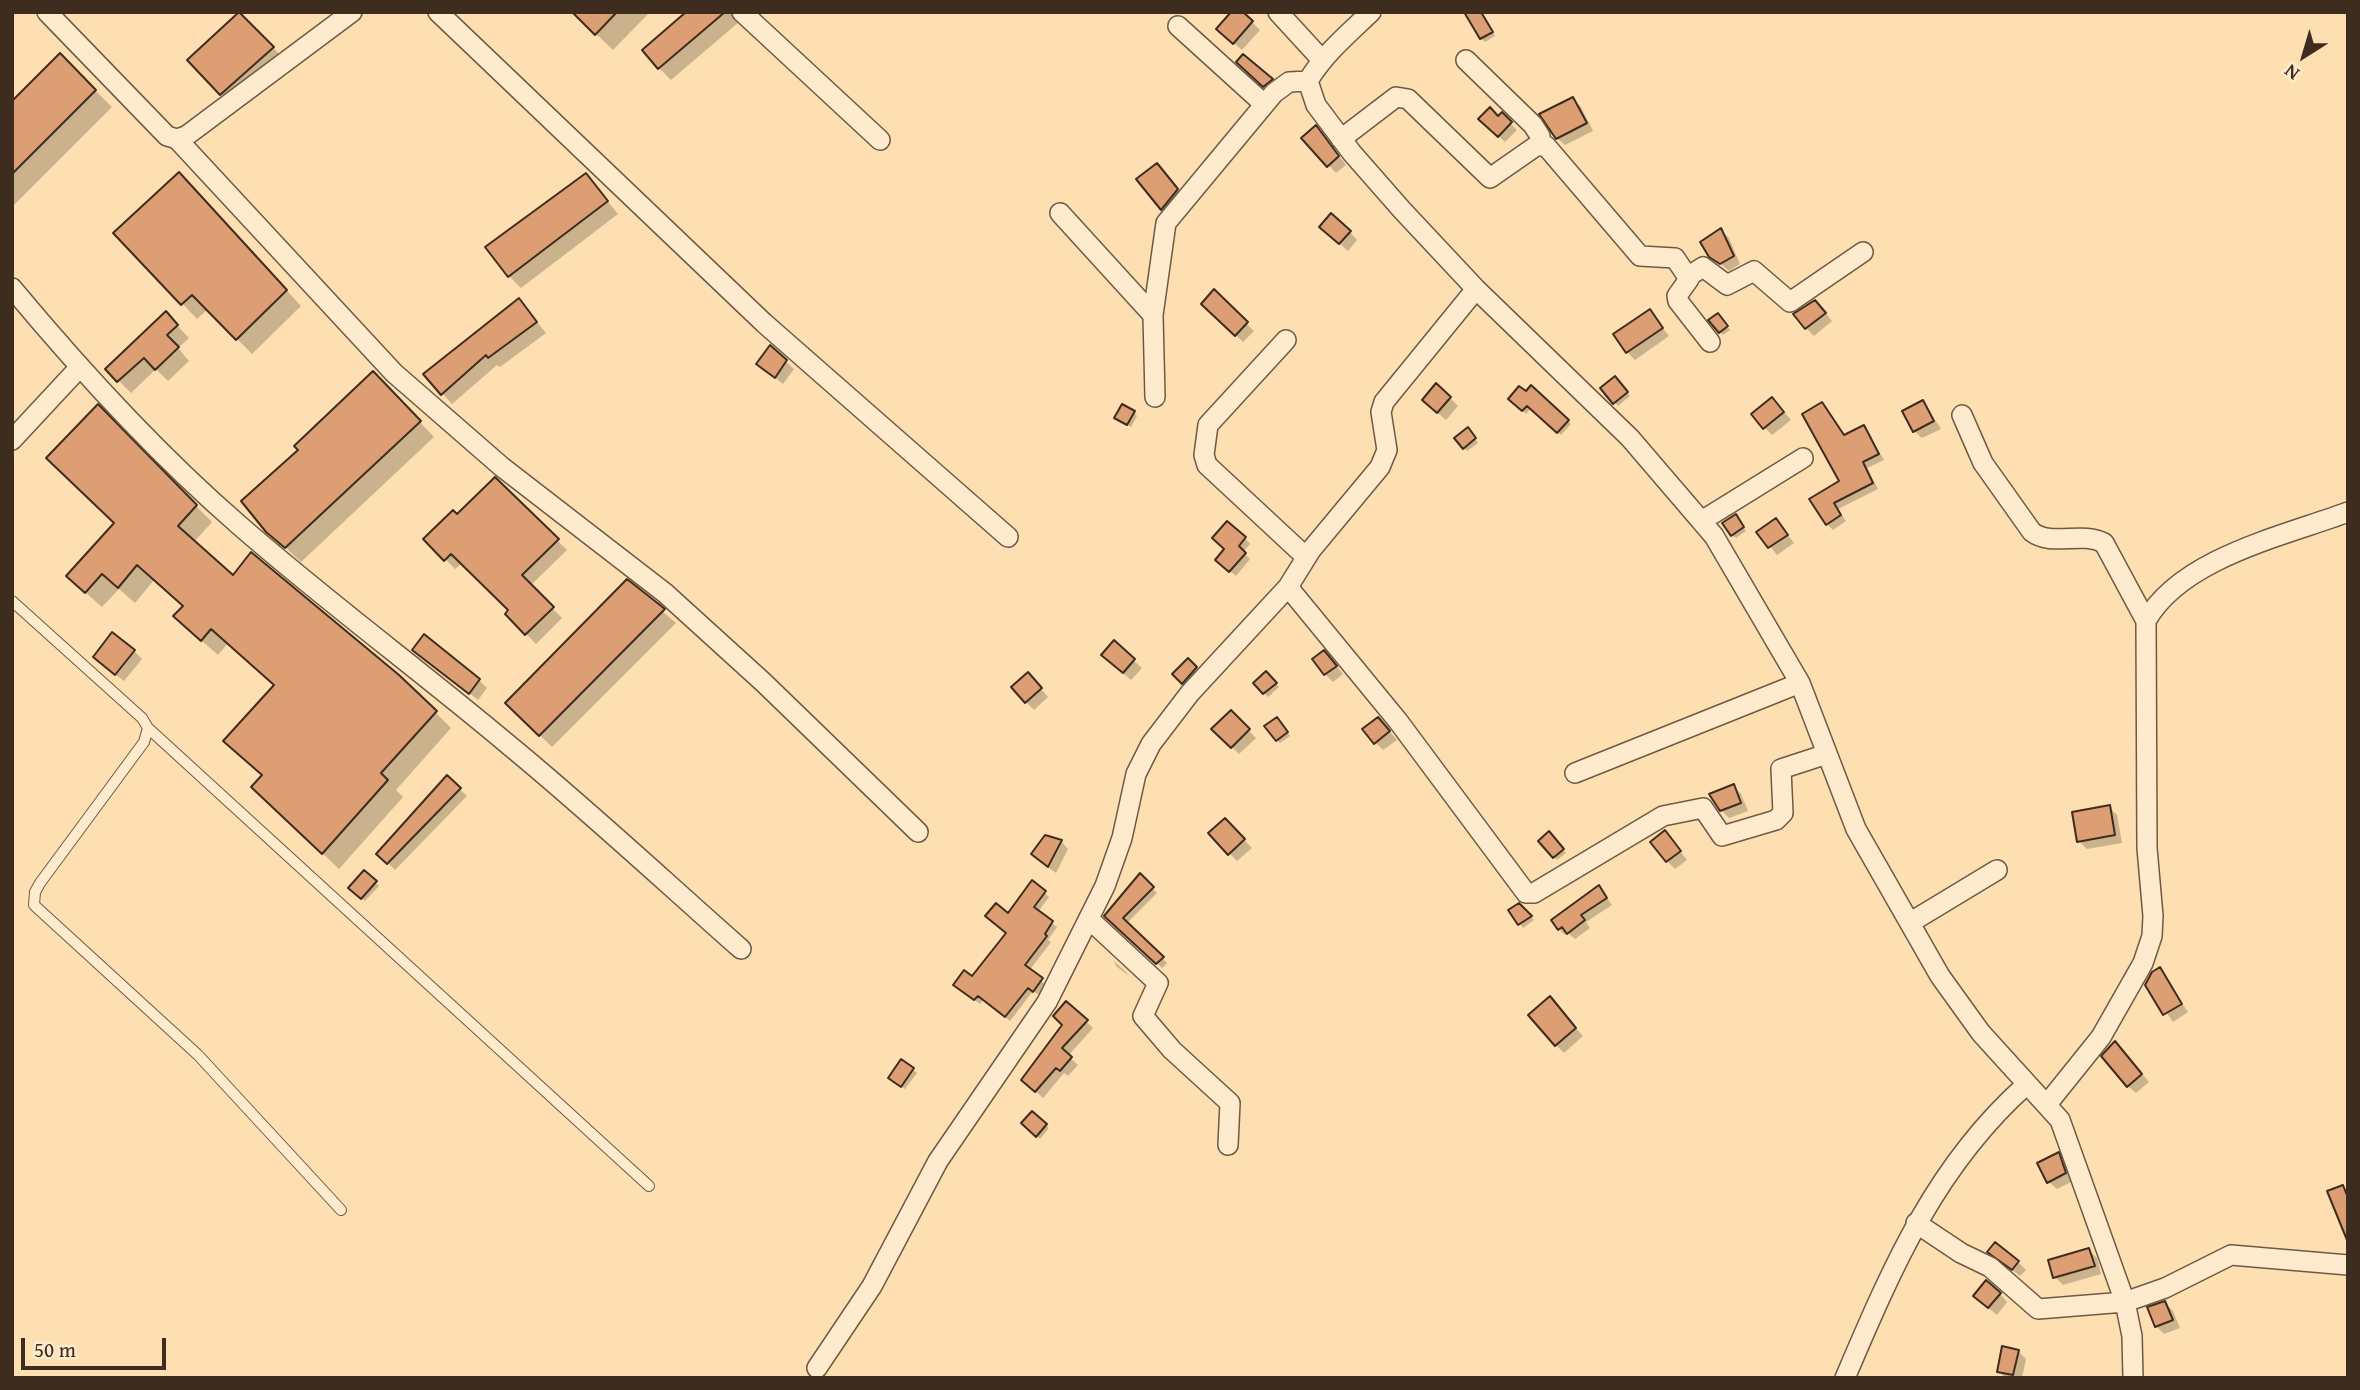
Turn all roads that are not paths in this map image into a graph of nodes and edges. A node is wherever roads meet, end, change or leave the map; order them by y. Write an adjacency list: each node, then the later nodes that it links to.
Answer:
1 (47, 12): 12 (street)
2 (352, 12): 12 (street)
3 (438, 12): 31 (street)
4 (742, 12): 14 (street)
5 (1278, 12): 8 (street)
6 (1371, 12): 8 (street)
7 (1178, 26): 11 (street)
8 (1322, 60): 10 (street)
9 (1466, 60): 15 (street)
10 (1308, 81): 11 (street); 13 (street)
11 (1264, 104): 21 (street)
12 (177, 139): 40 (street)
13 (1341, 139): 15 (street); 20 (street)
14 (880, 140)
15 (1541, 145): 18 (street)
16 (1060, 213): 21 (street)
17 (1863, 252): 18 (street)
18 (1689, 276): 23 (street)
19 (12, 288): 24 (street)
20 (1476, 289): 30 (street); 32 (street)
21 (1153, 315): 25 (street)
22 (1286, 340): 32 (street)
23 (1710, 342)
24 (79, 368): 27 (street); 44 (street)
25 (1155, 397)
26 (1962, 415): 35 (street)
27 (12, 440)
28 (1803, 458): 30 (street)
29 (2348, 512): 35 (street)
30 (1703, 520): 36 (street)
31 (1008, 537)
32 (1306, 557): 33 (street)
33 (1288, 587): 38 (street); 42 (street)
34 (12, 601): 37 (lane)
35 (2146, 621): 46 (street)
36 (1800, 683): 38 (street); 39 (street)
37 (148, 728): 48 (lane); 49 (lane)
38 (1828, 754): 43 (street)
39 (1575, 773)
40 (918, 832)
41 (1997, 870): 43 (street)
42 (1089, 919): 47 (street); 53 (street)
43 (1912, 922): 45 (street)
44 (741, 949)
45 (2026, 1085): 46 (street); 50 (street)
46 (2048, 1103): 52 (street)
47 (1228, 1145)
48 (649, 1186)
49 (341, 1210)
50 (1916, 1223): 52 (street); 54 (street)
51 (2348, 1265): 52 (street)
52 (2125, 1303): 55 (street)
53 (817, 1367)
54 (1845, 1378)
55 (2133, 1378)

